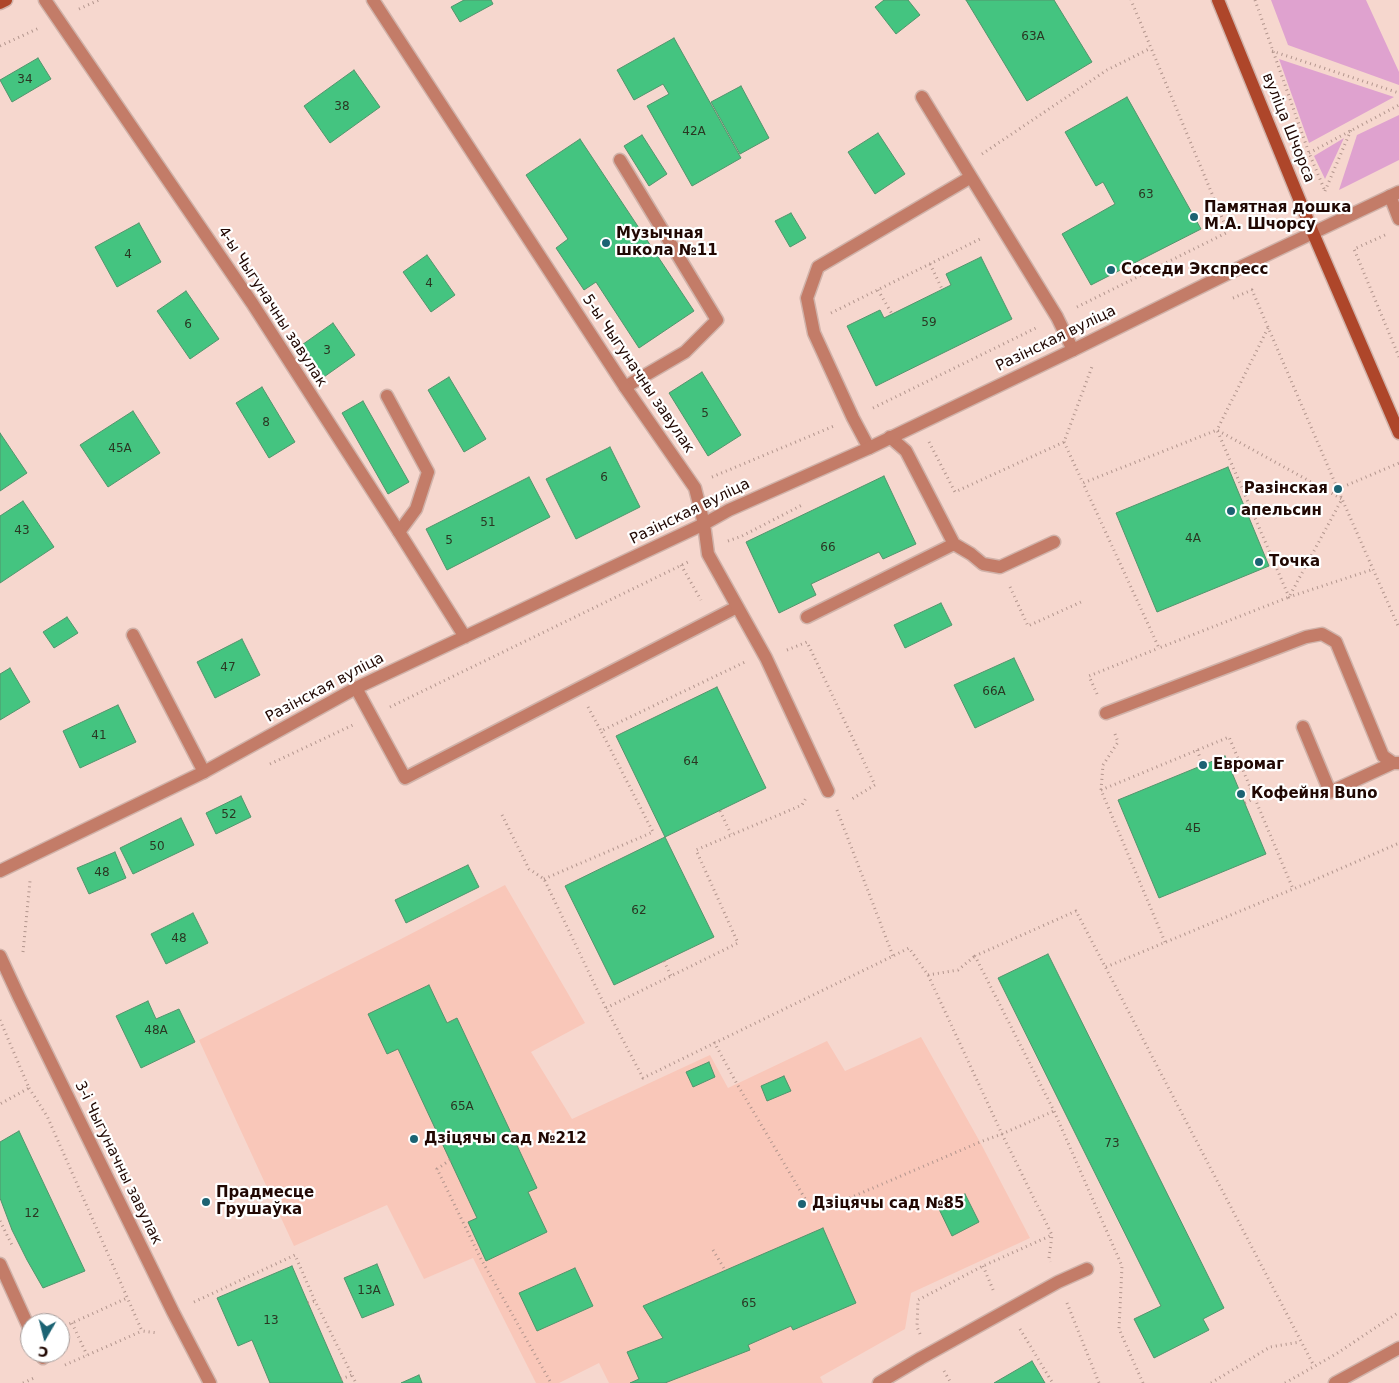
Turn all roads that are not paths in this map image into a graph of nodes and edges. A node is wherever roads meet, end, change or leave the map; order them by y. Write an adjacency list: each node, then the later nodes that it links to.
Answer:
1 (6, 0): 5 (main road)
2 (45, 0): 19 (street, 4-ы Чыгуначны завулак)
3 (372, 0): 13 (street, 5-ы Чыгуначны завулак)
4 (1218, 0): 11 (main road, вуліца Шчорса)
5 (0, 3)
6 (922, 97): 8 (street)
7 (620, 160): 13 (street)
8 (968, 172): 12 (street); 17 (street)
9 (1394, 194): 10 (street); 11 (street, Разінская вуліца)
10 (1399, 219)
11 (1313, 233): 12 (street, Разінская вуліца); 15 (main road, вуліца Шчорса)
12 (1073, 350): 16 (street, Разінская вуліца)
13 (625, 387): 18 (street, 5-ы Чыгуначны завулак)
14 (387, 396): 19 (street)
15 (1399, 433)
16 (890, 437): 17 (street, Разінская вуліца); 21 (street)
17 (869, 448): 18 (street, Разінская вуліца)
18 (704, 524): 22 (street, 5-ы Чыгуначны завулак); 25 (street, Разінская вуліца)
19 (399, 532): 25 (street, 4-ы Чыгуначны завулак)
20 (1054, 542): 21 (street)
21 (954, 544): 23 (street)
22 (737, 607): 26 (street); 31 (street, 5-ы Чыгуначны завулак)
23 (807, 617)
24 (133, 634): 30 (street)
25 (465, 637): 26 (street, Разінская вуліца)
26 (356, 688): 30 (street, Разінская вуліца)
27 (1106, 713): 29 (street)
28 (1303, 726): 29 (street)
29 (1396, 763)
30 (204, 772): 32 (street, Разінская вуліца)
31 (828, 791)
32 (0, 871)
33 (0, 956): 38 (street, 3-і Чыгуначны завулак)
34 (0, 1264): 36 (street)
35 (1087, 1269): 39 (street)
36 (22, 1313)
37 (1399, 1348): 40 (street)
38 (210, 1383)
39 (879, 1383)
40 (1335, 1383)

